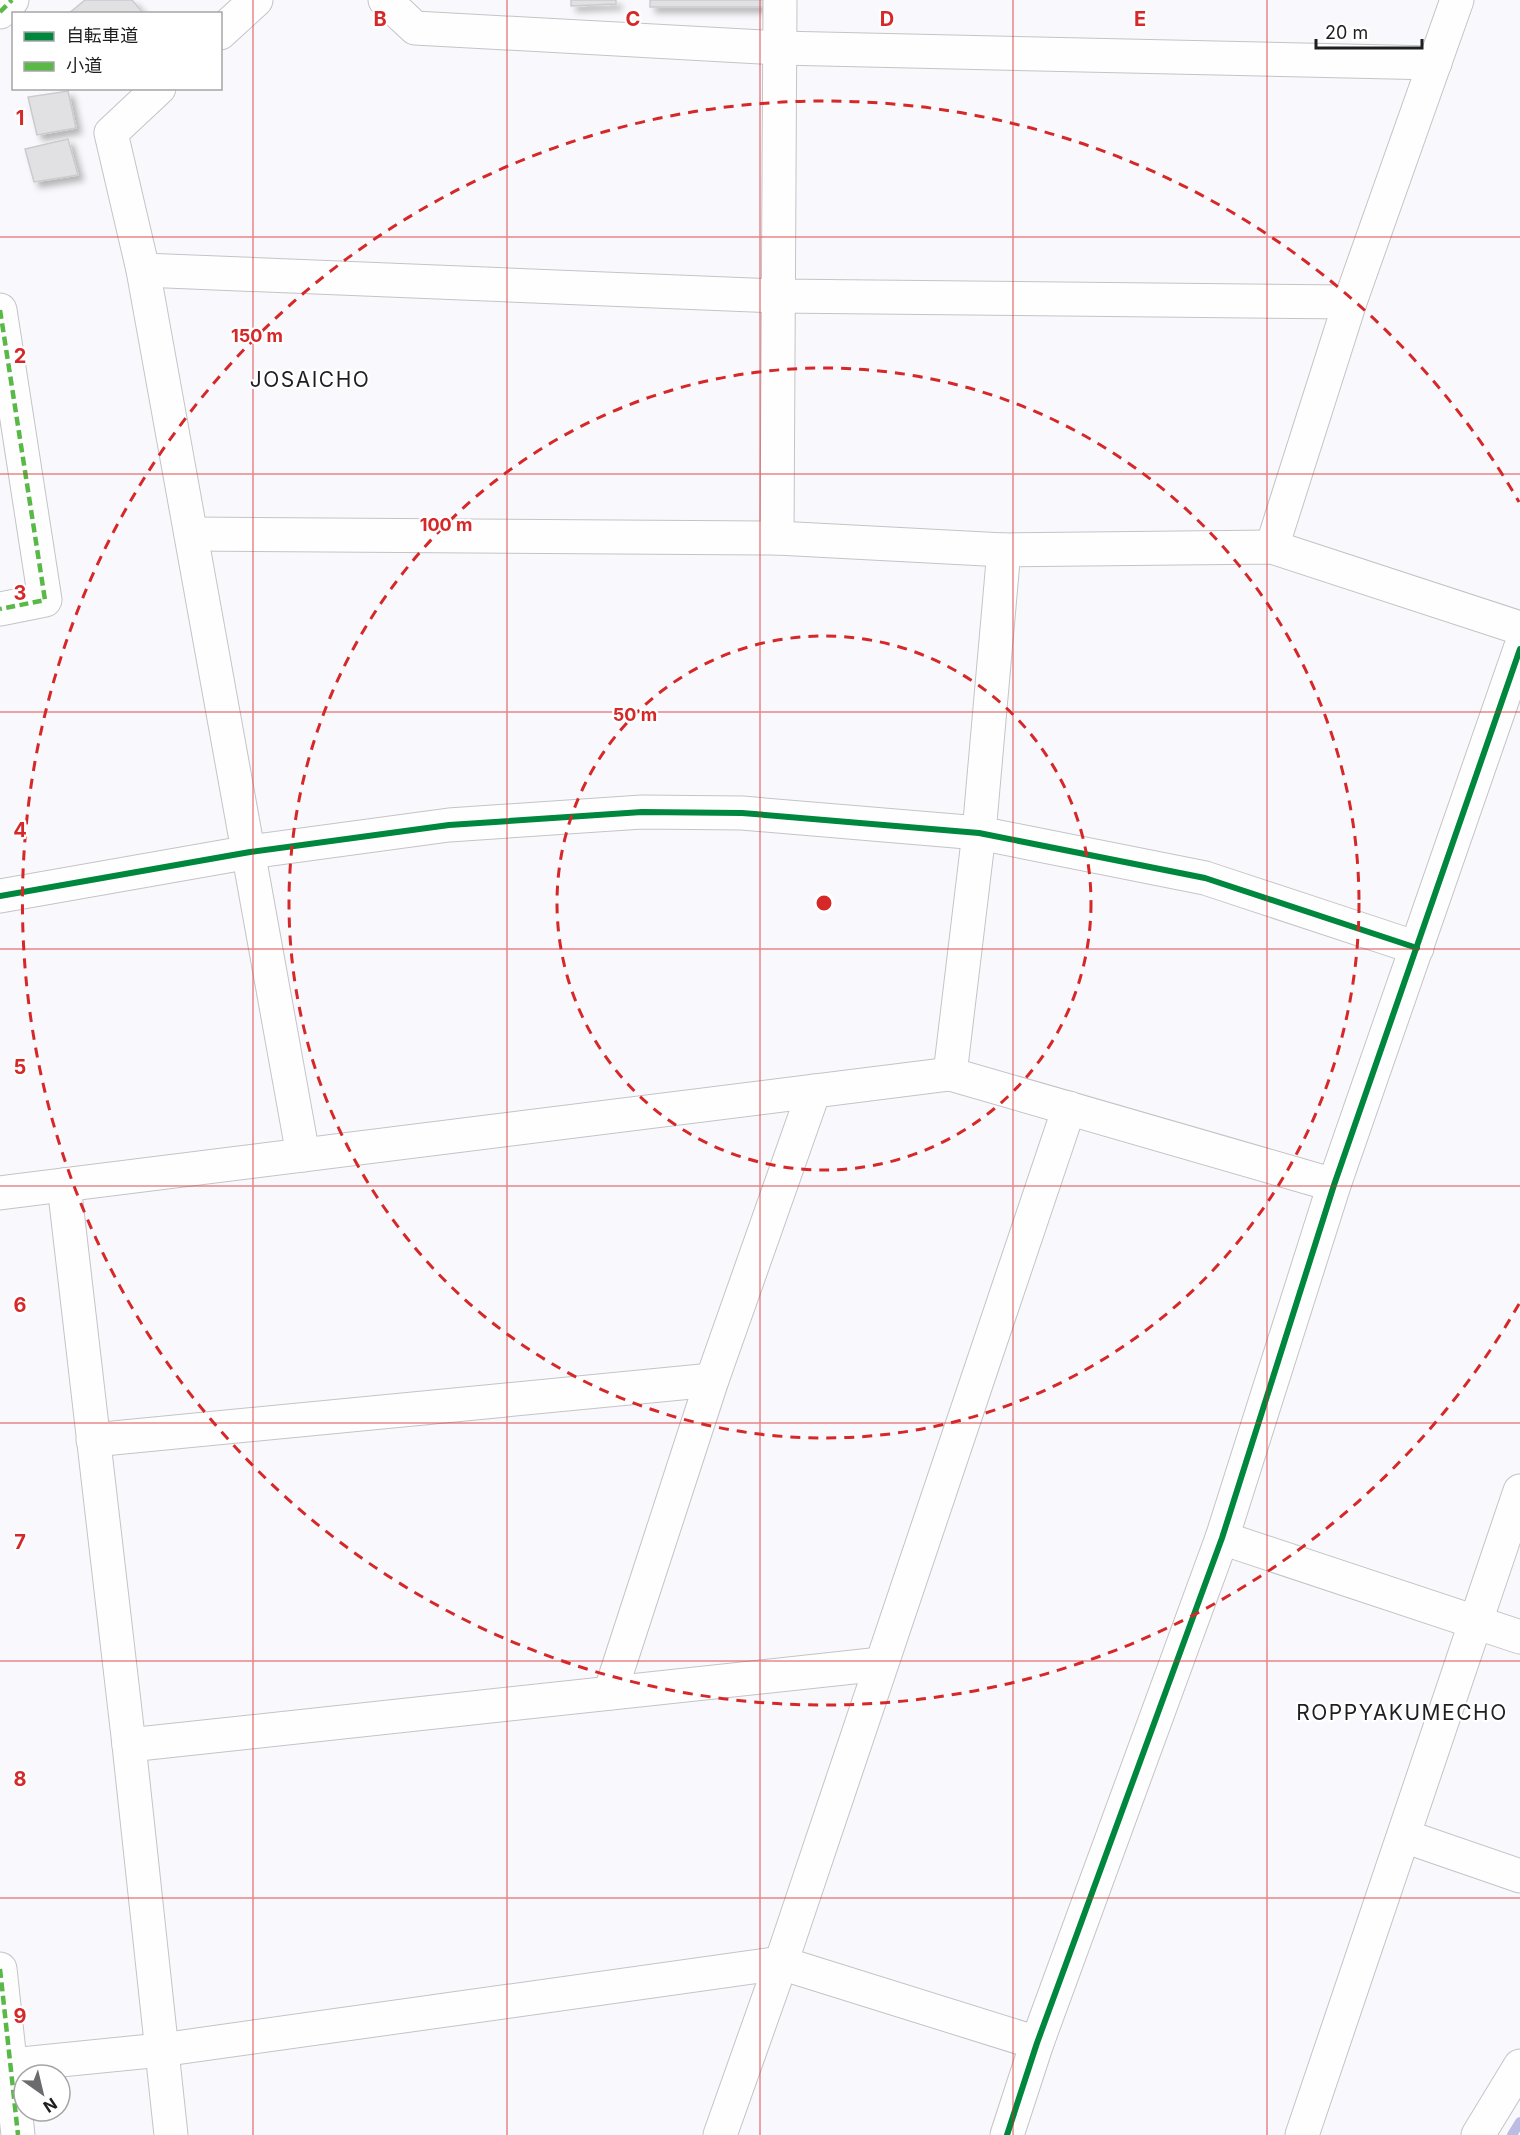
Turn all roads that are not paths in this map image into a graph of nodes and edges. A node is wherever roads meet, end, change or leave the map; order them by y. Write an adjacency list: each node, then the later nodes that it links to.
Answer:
1 (12, 0): 6 (street)
2 (256, 0): 7 (street)
3 (385, 0): 8 (street)
4 (780, 0): 8 (street)
5 (1457, 0): 9 (street)
6 (0, 12)
7 (222, 31)
8 (780, 48): 9 (street); 12 (street)
9 (1435, 63): 13 (street)
10 (157, 90): 11 (street)
11 (142, 270): 12 (street); 15 (street)
12 (778, 296): 13 (street); 16 (street)
13 (1350, 302): 17 (street)
14 (0, 310): 19 (street)
15 (191, 534): 16 (street); 23 (street)
16 (777, 538): 18 (street)
17 (1272, 547): 18 (street); 20 (street)
18 (1004, 550): 22 (street)
19 (0, 609)
20 (1520, 628)
21 (1520, 649): 25 (street)
22 (979, 833): 23 (street); 25 (street); 26 (street)
23 (250, 852): 24 (street); 29 (street)
24 (0, 896)
25 (1417, 948): 31 (street)
26 (950, 1074): 27 (street); 28 (street)
27 (814, 1091): 29 (street); 33 (street)
28 (1069, 1108): 31 (street); 39 (street)
29 (303, 1155): 30 (street)
30 (64, 1185): 32 (street); 34 (street)
31 (1334, 1185): 36 (street)
32 (0, 1193)
33 (712, 1380): 34 (street); 40 (street)
34 (93, 1440): 41 (street)
35 (1520, 1491): 37 (street)
36 (1222, 1538): 37 (street); 46 (street)
37 (1476, 1621): 38 (street); 42 (street)
38 (1520, 1637)
39 (881, 1664): 40 (street); 44 (street)
40 (610, 1693): 41 (street)
41 (129, 1745): 47 (street)
42 (1404, 1836): 43 (street); 54 (street)
43 (1520, 1876)
44 (781, 1963): 46 (street); 47 (street); 52 (street)
45 (0, 1969): 48 (street)
46 (1037, 2043): 53 (street)
47 (161, 2050): 48 (street); 51 (street)
48 (5, 2065): 50 (street)
49 (1520, 2066): 55 (street)
50 (18, 2135)
51 (171, 2135)
52 (720, 2135)
53 (1007, 2135)
54 (1302, 2135)
55 (1478, 2135)

